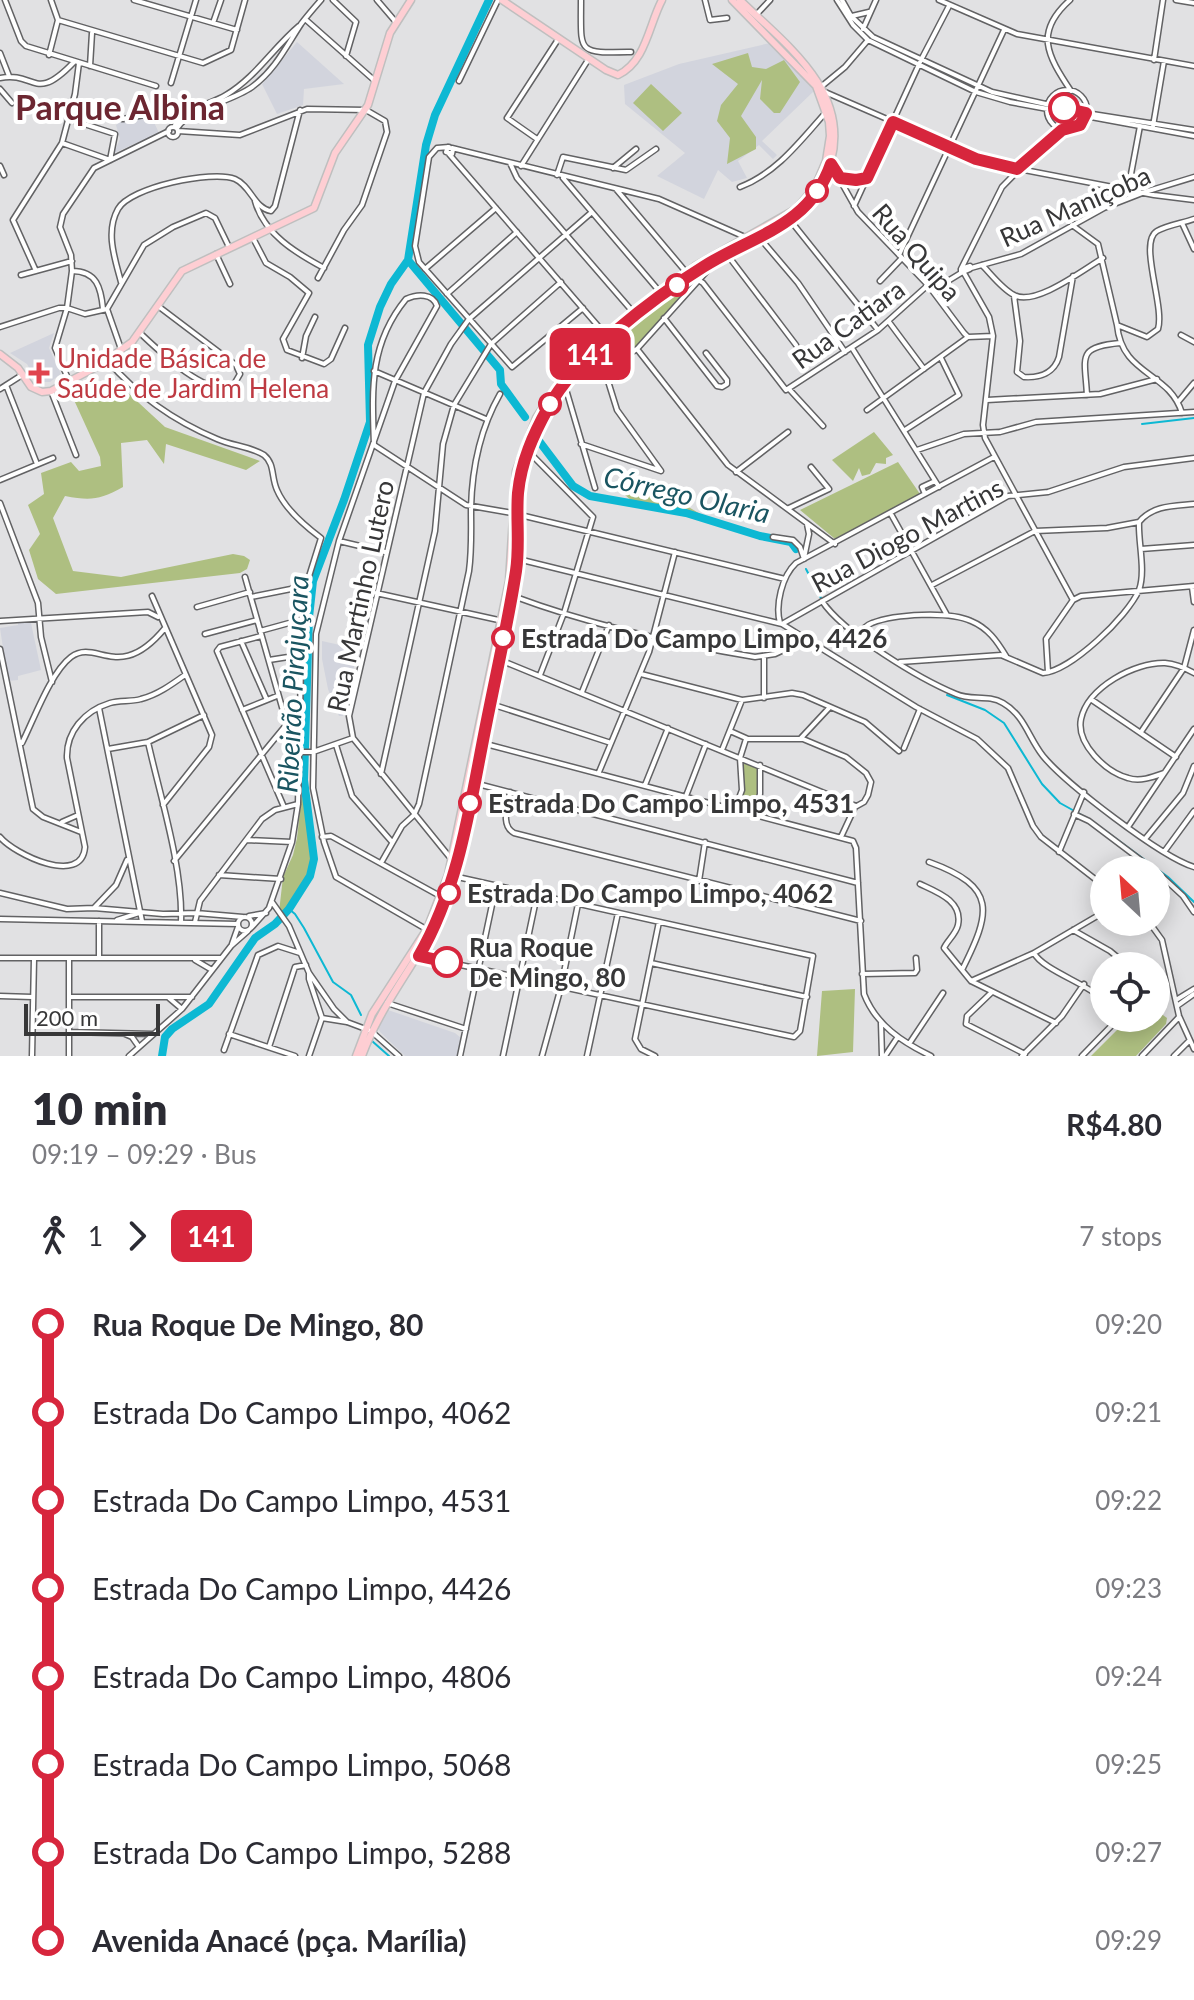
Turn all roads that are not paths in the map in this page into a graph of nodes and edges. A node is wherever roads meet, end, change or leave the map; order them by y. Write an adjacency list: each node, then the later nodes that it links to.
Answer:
1 (5, 0): 48 (street)
2 (51, 0): 32 (street)
3 (134, 0): 28 (street)
4 (196, 0): 28 (street)
5 (221, 0): 34 (street)
6 (245, 0): 37 (street)
7 (321, 0): 31 (street)
8 (333, 0): 49 (street)
9 (377, 0): 33 (street)
10 (411, 0): 33 (main road)
11 (500, 0): 40 (main road); 63 (street)
12 (581, 0): 46 (street)
13 (662, 0): 57 (main road)
14 (705, 0): 30 (street)
15 (732, 0): 77 (main road)
16 (740, 0): 27 (main road)
17 (770, 0): 27 (street)
18 (839, 0): 29 (street); 41 (street)
19 (876, 0): 26 (street)
20 (939, 0): 25 (street)
21 (1070, 0): 42 (street)
22 (1163, 0): 52 (street)
23 (1176, 0): 24 (street)
24 (1194, 3)
25 (950, 5): 38 (street); 55 (street)
26 (869, 12): 29 (street); 36 (street)
27 (756, 15): 68 (main road)
28 (191, 16): 34 (street); 50 (street)
29 (851, 16): 36 (street)
30 (727, 18)
31 (305, 19): 35 (street); 49 (street)
32 (58, 20): 39 (street); 48 (street)
33 (395, 21): 62 (main road)
34 (213, 23): 37 (street)
35 (301, 25): 43 (street); 47 (street)
36 (863, 29): 41 (street)
37 (237, 30): 50 (street)
38 (1004, 30): 42 (street); 69 (street)
39 (92, 32): 50 (street); 56 (street)
40 (559, 38): 51 (main road); 89 (street)
41 (870, 38): 55 (street); 68 (street)
42 (1047, 41): 52 (street); 59 (street)
43 (279, 48): 47 (street); 65 (street)
44 (631, 52): 46 (street)
45 (0, 53): 60 (street)
46 (606, 53): 57 (street)
47 (284, 54): 70 (street)
48 (49, 55): 54 (street)
49 (346, 56): 62 (street)
50 (179, 57): 64 (street)
51 (589, 59): 57 (main road); 89 (street)
52 (1154, 60): 53 (street)
53 (1164, 61): 58 (street); 85 (street)
54 (76, 62): 56 (street); 60 (street); 79 (street)
55 (920, 62): 69 (street); 82 (street)
56 (90, 66): 66 (street)
57 (600, 66)
58 (1194, 66)
59 (1059, 74): 71 (street); 72 (street)
60 (9, 76): 61 (street)
61 (0, 78)
62 (375, 81): 76 (main road)
63 (459, 81)
64 (171, 83)
65 (241, 84): 70 (street); 81 (street)
66 (156, 86)
67 (0, 89): 73 (street)
68 (823, 89): 82 (street); 99 (main road)
69 (977, 89): 74 (street); 92 (street)
70 (247, 90): 86 (street)
71 (1061, 91): 72 (street); 74 (street)
72 (1071, 91): 78 (street)
73 (12, 103)
74 (1047, 107): 78 (street); 83 (street)
75 (300, 110): 76 (street); 86 (street); 118 (street)
76 (366, 110): 127 (main road); 144 (street)
77 (827, 110): 111 (street); 131 (main road)
78 (1086, 114): 84 (street); 85 (street); 87 (street)
79 (69, 119): 91 (street); 97 (street)
80 (123, 119): 81 (street)
81 (178, 120): 86 (street)
82 (893, 122): 92 (street); 109 (street)
83 (1054, 126): 87 (street); 90 (street)
84 (1140, 126): 85 (street); 114 (street)
85 (1153, 126): 88 (street)
86 (177, 129): 97 (street)
87 (1062, 130): 90 (street)
88 (1194, 133)
89 (537, 139): 101 (street)
90 (1047, 141): 104 (street)
91 (62, 143): 96 (street); 146 (street)
92 (950, 148): 104 (street); 139 (street)
93 (636, 149): 103 (street)
94 (656, 149): 103 (street)
95 (450, 150): 98 (street); 121 (street); 145 (street)
96 (97, 155): 97 (street); 102 (street)
97 (110, 160): 102 (street)
98 (510, 163): 101 (street); 129 (street)
99 (831, 164): 108 (street, Rua Quipa); 124 (main road)
100 (0, 166): 105 (street)
101 (521, 166): 106 (street)
102 (94, 168): 141 (street)
103 (612, 169): 106 (street)
104 (1017, 169): 114 (street); 135 (street)
105 (4, 175)
106 (559, 176): 112 (street); 122 (street)
107 (1194, 177): 110 (street, Rua Maniçoba)
108 (840, 178): 109 (street); 120 (street, Rua Quipa)
109 (867, 178): 120 (street)
110 (1167, 185): 113 (street, Rua Maniçoba); 116 (street)
111 (740, 187)
112 (616, 189): 131 (street); 149 (street)
113 (1153, 189): 115 (street, Rua Maniçoba); 116 (street)
114 (1128, 190): 115 (street); 117 (street)
115 (1145, 192): 116 (street); 117 (street, Rua Maniçoba)
116 (1163, 196): 119 (street)
117 (1131, 197): 126 (street, Rua Maniçoba)
118 (254, 199): 127 (street); 155 (street)
119 (1194, 200)
120 (854, 206): 139 (street, Rua Quipa)
121 (496, 208): 128 (street); 145 (street)
122 (592, 212): 129 (street, Rua Martinho Lutero); 160 (street)
123 (1194, 219): 125 (street)
124 (790, 220): 132 (main road); 175 (street)
125 (1182, 223): 134 (street); 172 (street)
126 (1072, 225): 140 (street); 142 (street, Rua Maniçoba)
127 (270, 228): 130 (main road); 144 (street)
128 (517, 232): 138 (street); 161 (street)
129 (566, 235): 138 (street, Rua Martinho Lutero); 167 (street)
130 (252, 236): 133 (main road); 192 (street)
131 (745, 237): 149 (main road)
132 (759, 237): 137 (main road); 189 (street)
133 (229, 247): 136 (main road); 155 (street)
134 (1194, 249)
135 (969, 253): 143 (street); 148 (street)
136 (216, 254): 157 (street); 163 (main road)
137 (723, 255): 149 (main road); 153 (street); 184 (street)
138 (539, 257): 156 (street); 170 (street, Rua Martinho Lutero)
139 (901, 257): 154 (street); 158 (street, Rua Quipa)
140 (1103, 258): 151 (street); 172 (street)
141 (72, 261): 146 (street); 147 (street)
142 (982, 265): 143 (street, Rua Maniçoba); 162 (street)
143 (971, 267): 148 (street)
144 (325, 268): 152 (street)
145 (425, 269): 161 (street)
146 (36, 271): 150 (street)
147 (72, 271): 164 (street); 166 (street)
148 (962, 272): 159 (street); 179 (street)
149 (688, 273): 153 (street); 160 (main road); 194 (main road)
150 (21, 275)
151 (1073, 276): 162 (street); 162 (street)
152 (318, 278)
153 (698, 279): 169 (street); 207 (street)
154 (880, 281)
155 (121, 282): 166 (street)
156 (561, 282): 165 (street); 185 (street)
157 (230, 284)
158 (928, 285): 159 (street, Rua Quipa); 171 (street, Rua Catiara)
159 (933, 290): 180 (street, Rua Quipa)
160 (660, 292): 167 (main road)
161 (447, 294): 170 (street)
162 (1014, 296)
163 (158, 306): 176 (main road); 176 (street)
164 (67, 308): 166 (street); 173 (street); 202 (street)
165 (583, 308): 177 (street); 185 (street)
166 (105, 309): 188 (street)
167 (634, 312): 177 (main road)
168 (315, 317): 192 (street)
169 (664, 318): 187 (street); 190 (street)
170 (468, 321): 185 (street); 209 (street, Rua Martinho Lutero)
171 (889, 322): 175 (street, Rua Catiara); 197 (street)
172 (1117, 325): 183 (street)
173 (0, 327)
174 (345, 328): 192 (street)
175 (878, 330): 186 (street, Rua Catiara)
176 (140, 333): 188 (main road)
177 (605, 334): 181 (main road)
178 (1181, 335): 182 (street)
179 (993, 336): 180 (street, Rua Quipa); 213 (street)
180 (968, 337): 193 (street)
181 (596, 341): 194 (main road); 251 (main road)
182 (1194, 342)
183 (1120, 343): 200 (street); 211 (street)
184 (796, 345)
185 (490, 346): 215 (street)
186 (852, 348): 189 (street, Rua Catiara); 212 (street)
187 (637, 349): 196 (street); 239 (street)
188 (122, 351): 195 (main road)
189 (845, 352): 207 (street, Rua Catiara)
190 (706, 353)
191 (0, 354): 199 (main road)
192 (302, 358)
193 (941, 358): 197 (street); 223 (street)
194 (585, 359): 196 (street); 203 (main road)
195 (107, 360): 202 (main road); 271 (street)
196 (603, 365): 231 (street)
197 (924, 369): 212 (street)
198 (374, 371): 201 (street); 201 (street); 216 (street)
199 (22, 375): 205 (street); 208 (main road)
200 (1157, 379): 211 (street); 214 (street)
201 (395, 381): 209 (street); 218 (street)
202 (69, 382): 208 (main road)
203 (564, 383): 226 (street); 228 (main road)
204 (1194, 383): 214 (street)
205 (6, 385): 206 (street); 235 (street)
206 (0, 389)
207 (788, 390): 222 (street)
208 (51, 391): 230 (street)
209 (424, 393): 215 (street); 236 (street, Rua Martinho Lutero)
210 (500, 394): 221 (street)
211 (1087, 395): 213 (street)
212 (884, 397): 217 (street); 223 (street)
213 (987, 400): 225 (street)
214 (1178, 402): 220 (street)
215 (454, 405): 221 (street); 242 (street)
216 (375, 410): 218 (street); 227 (street)
217 (867, 410)
218 (385, 412): 227 (street)
219 (1194, 412): 220 (street)
220 (1182, 413): 225 (street)
221 (486, 419): 249 (street)
222 (823, 426)
223 (905, 431): 229 (street)
224 (788, 432): 239 (street)
225 (983, 432): 229 (street); 232 (street)
226 (581, 444): 237 (street); 244 (street)
227 (374, 445): 236 (street); 258 (street)
228 (527, 450): 251 (main road); 256 (street)
229 (917, 450): 241 (street)
230 (76, 455)
231 (652, 457): 237 (street); 237 (street)
232 (994, 457): 243 (street); 246 (street)
233 (53, 458): 235 (street)
234 (1194, 458): 246 (street, Rua Diogo Martins)
235 (37, 464): 240 (street)
236 (406, 466): 242 (street); 263 (street, Rua Martinho Lutero)
237 (645, 467)
238 (811, 467): 250 (street)
239 (736, 472): 250 (street)
240 (0, 480)
241 (935, 481): 243 (street); 245 (street)
242 (438, 487): 249 (street); 281 (street)
243 (939, 487): 245 (street)
244 (595, 488)
245 (925, 495): 252 (street)
246 (1014, 495): 255 (street); 262 (street, Rua Diogo Martins)
247 (0, 503): 289 (street)
248 (1194, 504): 254 (street)
249 (471, 507): 251 (street); 284 (street)
250 (789, 508): 253 (street)
251 (515, 514): 256 (street); 265 (main road); 294 (main road)
252 (891, 514): 259 (street); 262 (street)
253 (806, 521): 259 (street); 266 (street)
254 (1139, 522): 255 (street); 261 (street)
255 (1035, 531): 270 (street); 279 (street)
256 (589, 532): 264 (street); 267 (street)
257 (773, 537): 266 (street)
258 (339, 541): 263 (street); 351 (street)
259 (835, 544): 266 (street)
260 (1194, 545): 261 (street)
261 (1140, 549): 273 (street)
262 (911, 550): 270 (street); 280 (street, Rua Diogo Martins)
263 (385, 552): 274 (street, Rua Martinho Lutero)
264 (675, 552): 269 (street); 275 (street)
265 (517, 559): 267 (street); 277 (main road)
266 (804, 559): 269 (street)
267 (576, 573): 275 (street); 286 (street)
268 (245, 577): 276 (street)
269 (785, 579): 285 (street)
270 (932, 585): 287 (street)
271 (306, 586): 276 (street); 292 (street)
272 (1193, 586): 273 (street); 282 (street)
273 (1139, 591): 279 (street); 313 (street)
274 (376, 593): 281 (street); 339 (street, Rua Martinho Lutero)
275 (664, 593): 288 (street); 301 (street)
276 (250, 594): 283 (street); 291 (street)
277 (511, 595): 286 (street); 294 (main road)
278 (152, 596): 290 (street)
279 (1073, 600): 313 (street)
280 (822, 601): 295 (street, Rua Diogo Martins); 302 (street)
281 (418, 602): 284 (street); 359 (street)
282 (1194, 602)
283 (197, 607)
284 (460, 612): 294 (street); 374 (street)
285 (777, 612): 288 (street); 295 (street)
286 (564, 613): 296 (street); 317 (street)
287 (947, 615): 302 (street); 307 (street)
288 (764, 618): 295 (street)
289 (40, 619): 290 (street); 293 (street); 318 (street)
290 (160, 619): 297 (street)
291 (257, 620): 299 (street); 300 (street)
292 (302, 620): 299 (street); 306 (street)
293 (0, 621)
294 (504, 621): 310 (main road); 325 (main road)
295 (781, 624): 303 (street)
296 (609, 625): 301 (street); 319 (street)
297 (165, 628): 316 (street); 318 (street)
298 (1194, 630): 312 (street)
299 (261, 633): 304 (street); 309 (street)
300 (205, 634)
301 (654, 636): 308 (street); 315 (street)
302 (858, 636): 311 (street)
303 (807, 639): 308 (street); 328 (street)
304 (241, 641): 321 (street); 329 (street)
305 (0, 649): 346 (street)
306 (301, 655): 309 (street); 337 (street)
307 (1006, 656): 311 (street); 313 (street)
308 (764, 658): 322 (street)
309 (269, 660): 320 (street)
310 (498, 660): 317 (street); 325 (main road)
311 (899, 663): 363 (street)
312 (1184, 668): 314 (street); 324 (street); 336 (street)
313 (1048, 673)
314 (1194, 673)
315 (641, 674): 323 (street); 330 (street)
316 (185, 675): 327 (street); 331 (street)
317 (540, 675): 319 (street)
318 (52, 682): 346 (street)
319 (582, 692): 330 (street)
320 (278, 695): 321 (street); 332 (street)
321 (266, 698): 329 (street)
322 (764, 698): 323 (street); 326 (street)
323 (742, 700): 335 (street)
324 (1092, 700): 336 (street); 358 (street)
325 (487, 703): 343 (main road); 344 (street); 394 (main road)
326 (830, 707): 328 (street); 340 (street)
327 (99, 708): 348 (street); 373 (street)
328 (920, 709): 390 (street)
329 (242, 710): 352 (street)
330 (625, 710): 333 (street); 344 (street)
331 (204, 715): 342 (street); 366 (street)
332 (286, 725): 338 (street); 352 (street)
333 (668, 728): 345 (street); 361 (street)
334 (1194, 729): 353 (street)
335 (730, 731): 341 (street); 349 (street)
336 (1141, 732): 353 (street)
337 (299, 734): 338 (street); 350 (street)
338 (289, 735): 350 (street)
339 (353, 738): 347 (street); 359 (street, Rua Martinho Lutero)
340 (801, 738): 341 (street); 367 (street)
341 (746, 739): 354 (street)
342 (148, 742): 348 (street); 366 (street)
343 (482, 743): 357 (street); 360 (main road)
344 (611, 743): 357 (street)
345 (706, 744): 349 (street); 364 (street)
346 (21, 745): 377 (street)
347 (336, 745): 351 (street); 388 (street)
348 (108, 749): 393 (street)
349 (722, 750): 354 (street)
350 (298, 752): 351 (street); 365 (street)
351 (311, 752): 375 (street)
352 (260, 753): 368 (street); 395 (street)
353 (1176, 757): 358 (street)
354 (740, 758): 355 (street); 369 (street)
355 (760, 765): 367 (street); 372 (street)
356 (1194, 766): 385 (street)
357 (599, 773): 361 (street)
358 (1164, 773): 378 (street)
359 (381, 775): 374 (street, Rua Martinho Lutero)
360 (474, 783): 362 (street); 401 (main road)
361 (645, 785): 364 (street)
362 (510, 792): 389 (street); 403 (street)
363 (1083, 795): 371 (street); 378 (street)
364 (686, 796): 369 (street)
365 (298, 804): 368 (street); 387 (street)
366 (163, 805): 395 (street)
367 (856, 806): 384 (street)
368 (284, 807): 386 (street)
369 (735, 809): 372 (street)
370 (1194, 811): 391 (street)
371 (1074, 813): 390 (street); 392 (street)
372 (754, 814): 384 (street)
373 (78, 815): 376 (street); 380 (street)
374 (414, 815): 388 (street); 394 (street, Rua Martinho Lutero)
375 (318, 817): 381 (street); 383 (street)
376 (72, 819): 377 (street); 379 (street)
377 (59, 823): 379 (street)
378 (1128, 827): 385 (street)
379 (71, 828): 380 (street)
380 (82, 832): 382 (street)
381 (331, 836): 383 (street); 397 (street)
382 (0, 837)
383 (322, 837): 438 (street)
384 (841, 837): 404 (street)
385 (1145, 839): 391 (street)
386 (246, 840): 387 (street); 399 (street)
387 (292, 842): 402 (street)
388 (392, 842): 397 (street)
389 (705, 842): 403 (street); 404 (street)
390 (1059, 852): 400 (street)
391 (1164, 852): 398 (street)
392 (1135, 856)
393 (128, 858): 415 (street); 418 (street)
394 (452, 860): 401 (main road)
395 (174, 861): 414 (street)
396 (929, 862): 458 (street)
397 (381, 863): 410 (street)
398 (1194, 867)
399 (219, 875): 402 (street); 412 (street)
400 (1090, 875)
401 (451, 876): 407 (street); 410 (main road); 446 (main road)
402 (281, 879): 411 (street)
403 (699, 881): 431 (street)
404 (858, 883): 431 (street)
405 (920, 884): 458 (street)
406 (1170, 884): 419 (street)
407 (496, 886): 409 (street); 457 (street)
408 (0, 893): 415 (street)
409 (537, 895): 413 (street); 461 (street)
410 (442, 897): 438 (main road)
411 (272, 902): 417 (street); 421 (street)
412 (198, 903): 414 (street); 420 (street); 424 (street)
413 (578, 904): 422 (street); 464 (street)
414 (181, 905): 423 (street)
415 (94, 908): 416 (street)
416 (115, 909): 418 (street); 425 (street)
417 (268, 911): 421 (street); 426 (street); 439 (street)
418 (142, 912): 423 (street); 425 (street); 433 (street)
419 (1194, 912)
420 (196, 913): 423 (street); 424 (street); 435 (street)
421 (278, 913): 444 (street)
422 (618, 913): 436 (street); 470 (street)
423 (181, 914): 434 (street)
424 (207, 914): 426 (street)
425 (127, 916): 430 (street); 432 (street)
426 (245, 917): 437 (street); 439 (street)
427 (0, 919): 429 (street)
428 (1090, 920): 440 (street)
429 (99, 921): 430 (street); 452 (street)
430 (115, 921): 432 (street)
431 (861, 921): 460 (street)
432 (135, 922): 433 (street)
433 (142, 922): 434 (street)
434 (181, 922): 435 (street)
435 (195, 922): 437 (street)
436 (659, 922): 454 (street); 475 (street)
437 (238, 925): 439 (street); 442 (street)
438 (427, 929): 486 (main road)
439 (249, 930): 442 (street)
440 (1073, 930): 443 (street); 445 (street)
441 (1159, 936): 477 (street)
442 (231, 946): 449 (street)
443 (1111, 952)
444 (300, 953): 455 (street); 491 (street)
445 (1034, 953): 462 (street); 463 (street)
446 (419, 956): 457 (street); 476 (main road)
447 (0, 958): 451 (street)
448 (69, 958): 451 (street); 452 (street); 472 (street)
449 (221, 958): 453 (street); 456 (street)
450 (916, 958): 460 (street)
451 (34, 959): 471 (street)
452 (99, 959): 453 (street)
453 (189, 959): 456 (street)
454 (651, 963): 475 (street); 478 (street)
455 (306, 965): 459 (street); 496 (street)
456 (212, 970): 474 (street)
457 (480, 970): 461 (street); 485 (street)
458 (962, 970): 462 (street)
459 (309, 973): 481 (street); 482 (street)
460 (862, 974): 483 (street)
461 (519, 978): 464 (street); 509 (street)
462 (971, 981): 466 (street)
463 (1084, 984): 465 (street); 484 (street)
464 (561, 987): 470 (street); 510 (street)
465 (1090, 989)
466 (993, 992): 484 (street); 500 (street)
467 (1194, 992): 477 (street)
468 (943, 993): 494 (street)
469 (0, 996): 471 (street)
470 (600, 996): 478 (street); 511 (street)
471 (32, 997): 501 (street)
472 (71, 997): 473 (street); 487 (street)
473 (167, 997): 474 (street); 479 (street)
474 (193, 997): 479 (street)
475 (807, 997): 478 (street)
476 (387, 1003): 485 (street); 486 (main road)
477 (1176, 1004): 480 (street)
478 (643, 1005): 512 (street)
479 (182, 1009): 490 (street)
480 (1179, 1016): 493 (street); 516 (street)
481 (322, 1018): 482 (street); 505 (street)
482 (347, 1022): 486 (street)
483 (881, 1023): 492 (street); 513 (street)
484 (1056, 1023): 500 (street)
485 (466, 1029): 508 (street)
486 (369, 1030): 506 (main road); 507 (street)
487 (70, 1032): 489 (street); 502 (street)
488 (1105, 1032): 515 (street)
489 (119, 1033): 490 (street); 495 (street)
490 (154, 1034): 495 (street)
491 (229, 1034): 496 (street); 498 (street)
492 (897, 1037): 494 (street); 513 (street)
493 (1190, 1040): 497 (street); 517 (street)
494 (909, 1044): 499 (street)
495 (139, 1047): 503 (street)
496 (269, 1047): 504 (street)
497 (1194, 1049)
498 (224, 1050)
499 (922, 1054): 514 (street)
500 (1023, 1055)
501 (32, 1056)
502 (69, 1056)
503 (130, 1056)
504 (295, 1056)
505 (309, 1056)
506 (359, 1056)
507 (399, 1056)
508 (460, 1056)
509 (503, 1056)
510 (542, 1056)
511 (587, 1056)
512 (655, 1056)
513 (884, 1056)
514 (931, 1056)
515 (1082, 1056)
516 (1142, 1056)
517 (1174, 1056)

